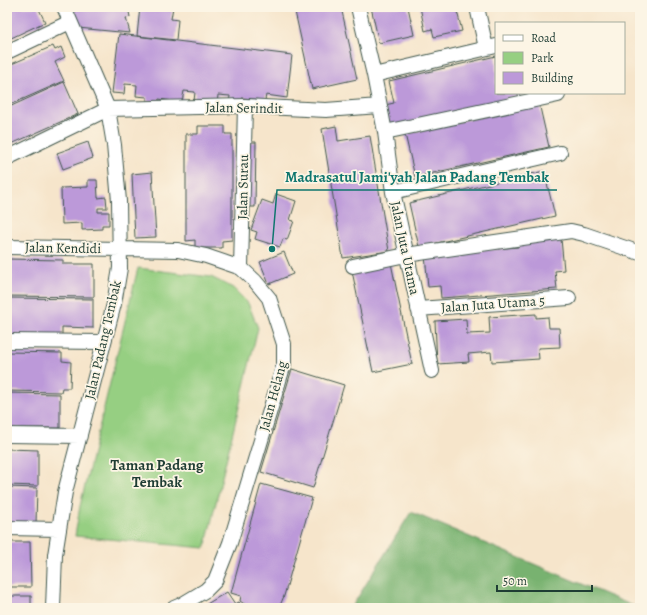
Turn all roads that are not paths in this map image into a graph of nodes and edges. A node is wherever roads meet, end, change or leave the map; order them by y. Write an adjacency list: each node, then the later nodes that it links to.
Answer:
1 (64, 7): 4 (street, Jalan Padang Tembak)
2 (358, 7): 7 (street, Jalan Juta Utama)
3 (477, 7): 5 (street)
4 (70, 22): 6 (street); 11 (street, Jalan Padang Tembak)
5 (491, 47): 7 (street)
6 (7, 52)
7 (374, 75): 10 (street, Jalan Juta Utama)
8 (558, 94): 12 (street)
9 (245, 106): 10 (street, Jalan Serindit); 11 (street, Jalan Serindit); 21 (street, Jalan Surau)
10 (379, 106): 12 (street, Jalan Juta Utama)
11 (108, 109): 14 (street); 17 (street, Jalan Padang Tembak)
12 (385, 132): 15 (street, Jalan Juta Utama)
13 (560, 153): 15 (street)
14 (7, 158)
15 (393, 192): 19 (street, Jalan Juta Utama)
16 (7, 247): 17 (street, Jalan Kendidi)
17 (120, 249): 21 (street, Jalan Helang); 25 (street, Jalan Padang Tembak)
18 (640, 253): 19 (street)
19 (406, 255): 20 (street); 23 (street, Jalan Juta Utama)
20 (353, 266)
21 (241, 268): 32 (street, Jalan Helang)
22 (569, 298): 23 (street, Jalan Juta Utama 5)
23 (418, 309): 26 (street, Jalan Juta Utama)
24 (7, 341): 25 (street)
25 (103, 342): 28 (street, Jalan Padang Tembak)
26 (432, 371)
27 (7, 435): 28 (street)
28 (80, 436): 30 (street, Jalan Padang Tembak)
29 (7, 528): 30 (street)
30 (59, 528): 31 (street, Jalan Padang Tembak)
31 (53, 608)
32 (174, 608)

